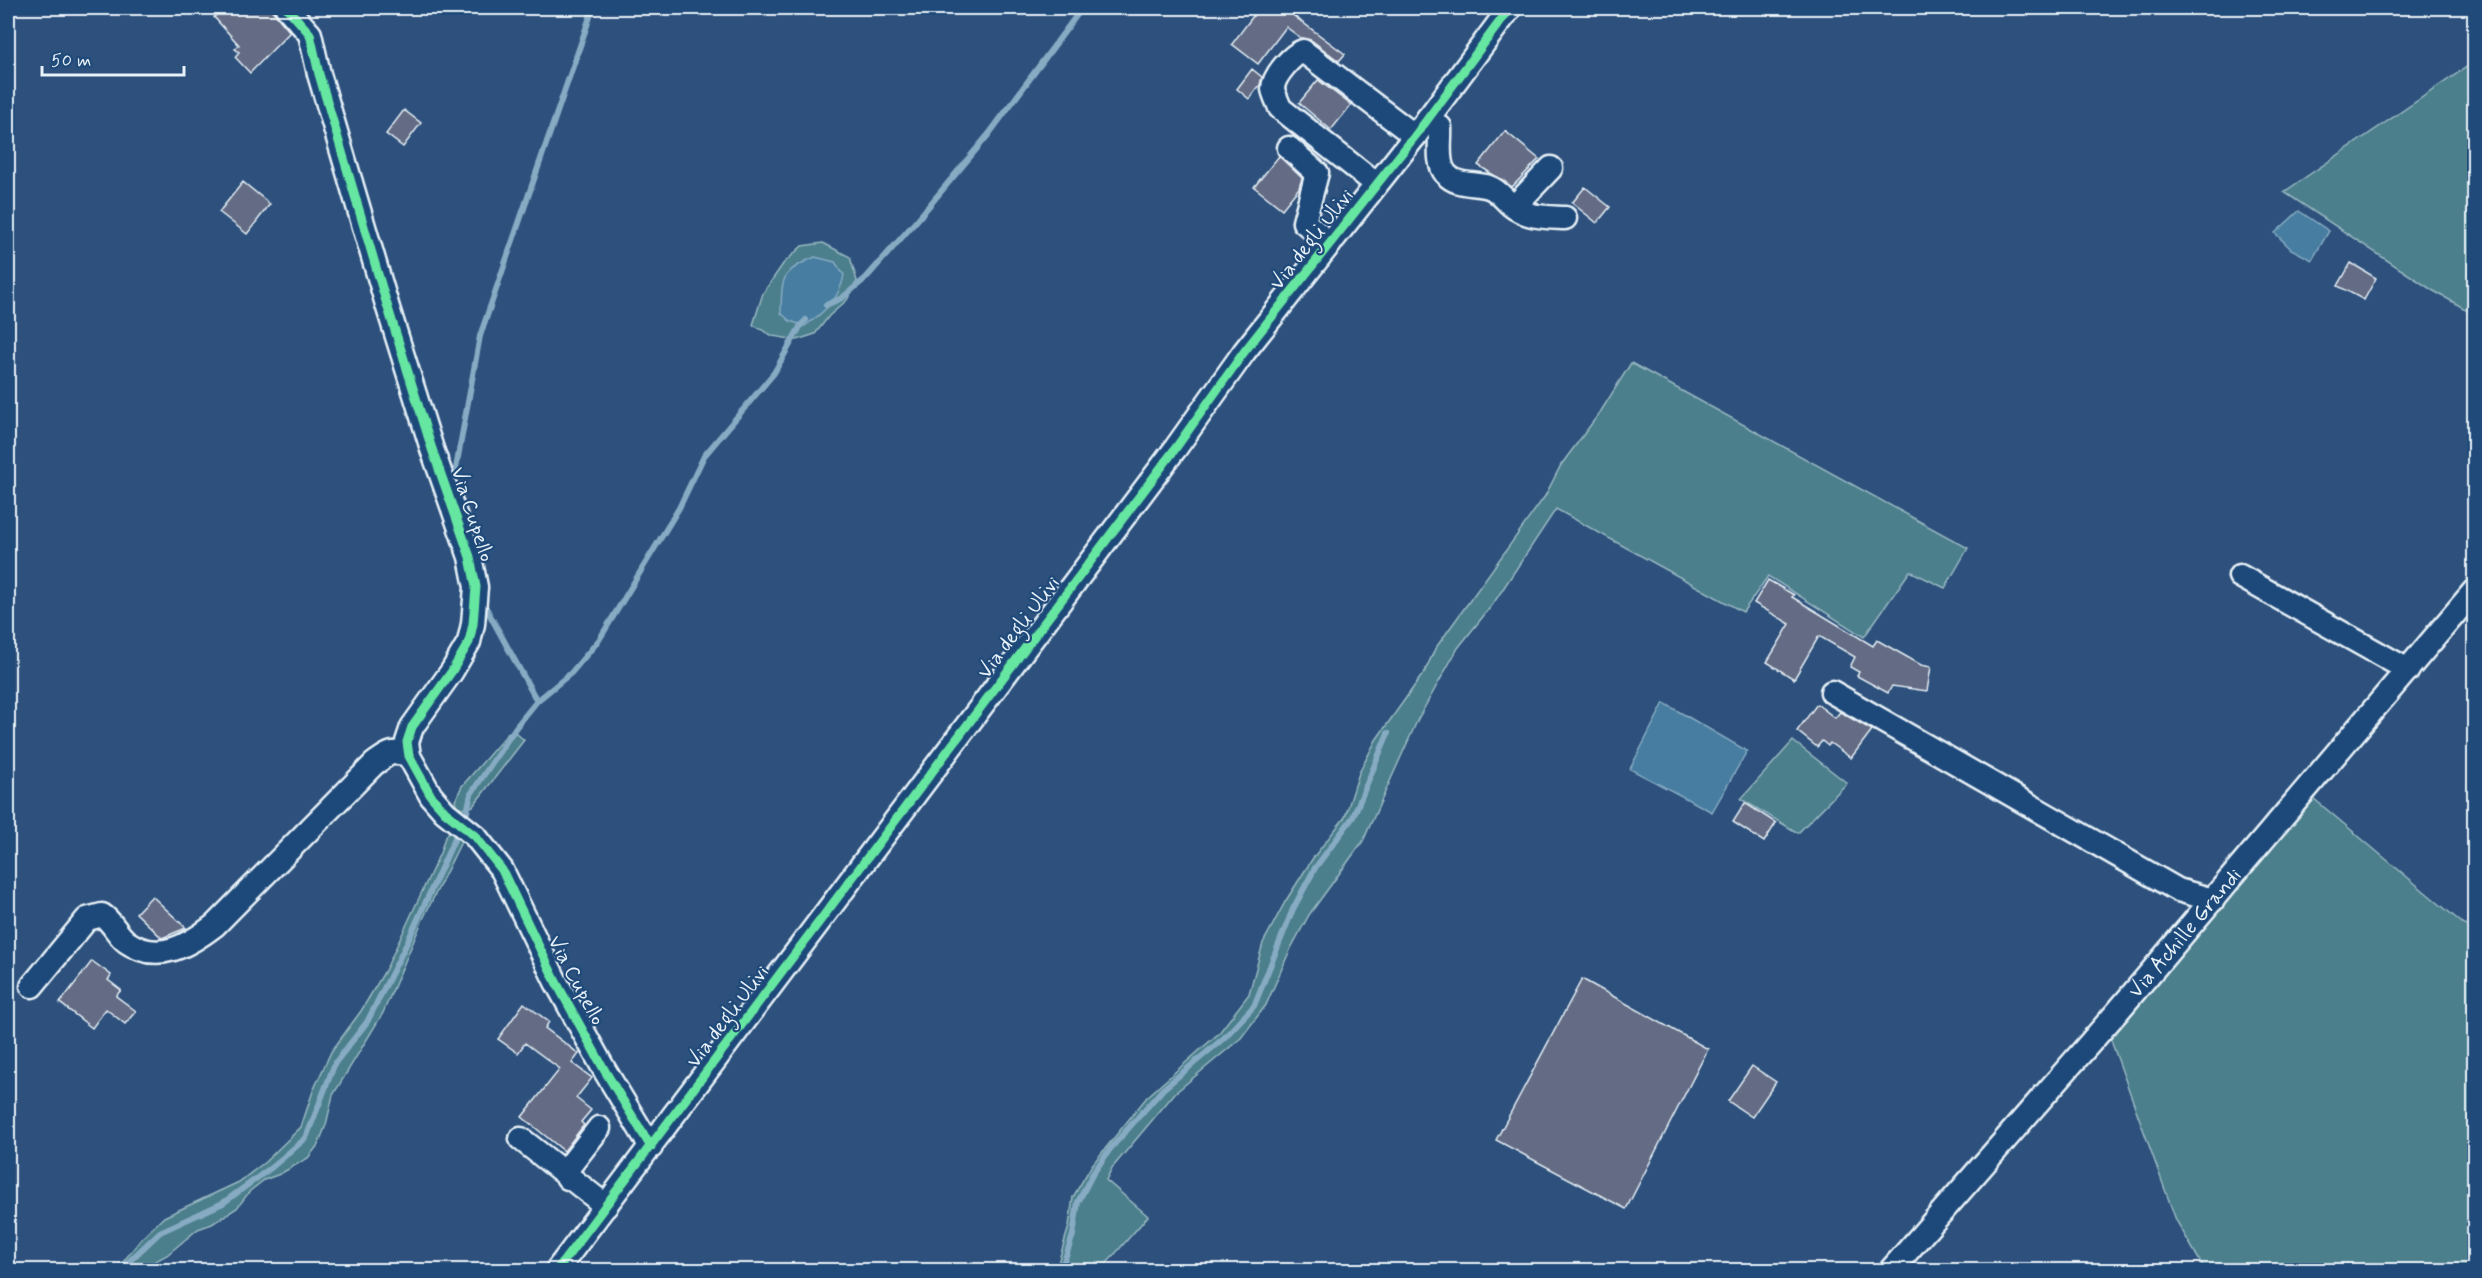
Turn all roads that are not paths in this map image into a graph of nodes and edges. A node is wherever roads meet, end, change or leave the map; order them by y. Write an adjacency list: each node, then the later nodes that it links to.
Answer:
1 (287, 8): 15 (street, Via Cupello)
2 (1510, 8): 3 (street, Via degli Ulivi)
3 (1428, 117): 4 (street, Via degli Ulivi); 8 (street)
4 (1415, 136): 7 (street, Via degli Ulivi); 7 (street)
5 (1289, 148): 10 (street)
6 (1551, 168): 8 (street)
7 (1376, 184): 10 (street, Via degli Ulivi)
8 (1514, 207): 9 (street)
9 (1565, 218)
10 (1330, 244): 20 (street, Via degli Ulivi)
11 (2240, 576): 13 (street)
12 (2475, 591): 13 (street, Via Achille Grandi)
13 (2408, 670): 16 (street, Via Achille Grandi)
14 (1832, 692): 16 (street)
15 (409, 756): 17 (street); 20 (street, Via Cupello)
16 (2213, 900): 24 (street, Via Achille Grandi)
17 (32, 986)
18 (599, 1128): 21 (street)
19 (521, 1139): 21 (street)
20 (651, 1147): 22 (street, Via degli Ulivi)
21 (568, 1178): 22 (street)
22 (606, 1206): 23 (street, Via degli Ulivi)
23 (557, 1270)
24 (1891, 1270)

